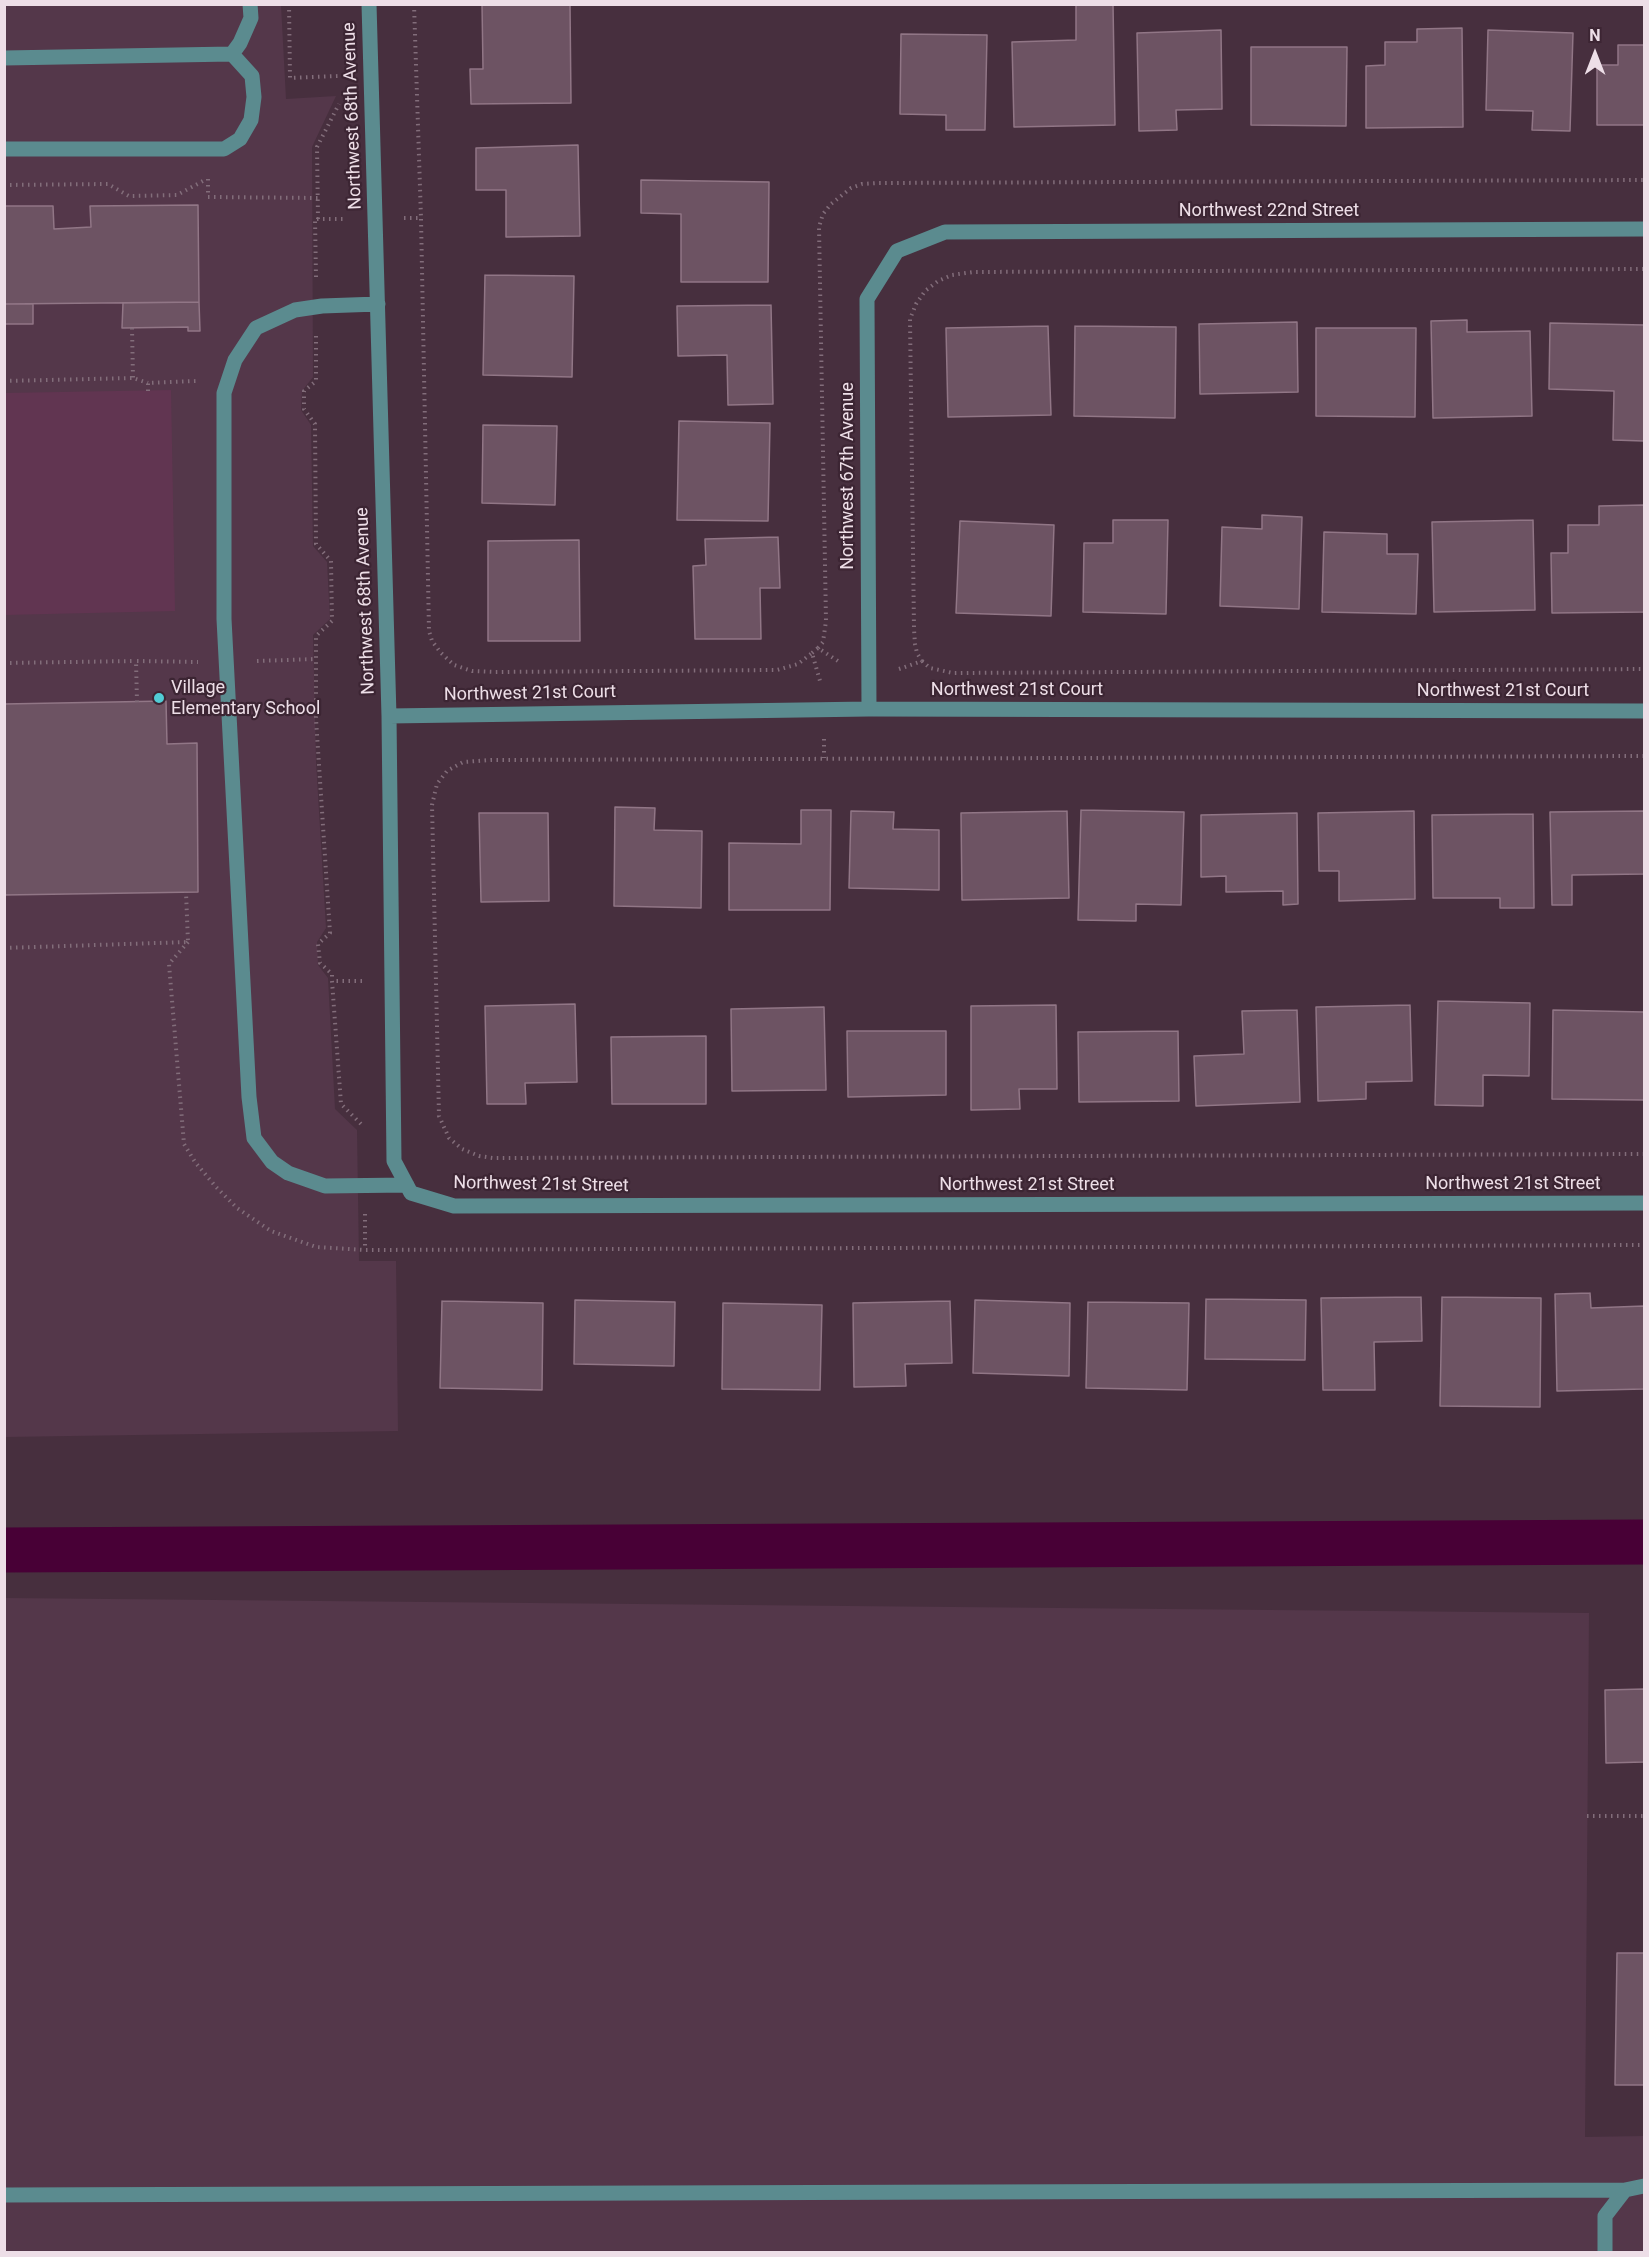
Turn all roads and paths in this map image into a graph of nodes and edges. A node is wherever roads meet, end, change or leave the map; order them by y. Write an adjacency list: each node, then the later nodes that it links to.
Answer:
1 (250, 4): 5 (street)
2 (289, 4): 8 (path)
3 (369, 4): 17 (street, Northwest 68th Avenue)
4 (414, 4): 15 (path)
5 (232, 54): 6 (street); 11 (street)
6 (4, 58)
7 (338, 64): 8 (path)
8 (339, 76): 9 (path)
9 (339, 86)
10 (339, 96): 14 (path)
11 (4, 149)
12 (1644, 180): 30 (path)
13 (4, 185): 14 (path)
14 (318, 198): 16 (path)
15 (421, 218): 17 (path); 36 (path)
16 (318, 219): 17 (path); 22 (path)
17 (375, 219): 21 (street, Northwest 68th Avenue)
18 (1644, 229): 19 (street, Northwest 22nd Street)
19 (897, 251): 35 (street, Northwest 67th Avenue)
20 (1644, 269): 29 (path)
21 (378, 304): 22 (street, Northwest 21st Street); 38 (street, Northwest 68th Avenue)
22 (316, 306): 43 (path); 47 (street, Northwest 21st Street)
23 (132, 328): 24 (path)
24 (133, 378): 25 (path); 27 (path)
25 (4, 381)
26 (204, 381): 27 (path)
27 (148, 383): 28 (path)
28 (148, 391)
29 (914, 629)
30 (818, 648)
31 (136, 660): 33 (path)
32 (922, 661): 34 (path)
33 (4, 663)
34 (1644, 669)
35 (868, 709): 36 (street, Northwest 21st Court); 37 (street, Northwest 21st Court)
36 (824, 710): 38 (street, Northwest 21st Court); 40 (path)
37 (1644, 711)
38 (389, 716): 44 (street, Northwest 68th Avenue)
39 (1644, 756): 40 (path)
40 (824, 758): 46 (path)
41 (186, 892): 42 (path)
42 (4, 948)
43 (332, 981): 44 (path); 45 (path)
44 (392, 981): 48 (street, Northwest 68th Avenue)
45 (363, 1136)
46 (1644, 1154)
47 (364, 1186): 48 (street, Northwest 21st Street); 50 (path)
48 (409, 1189): 49 (street, Northwest 21st Street)
49 (1644, 1203)
50 (365, 1250)
51 (1587, 1816): 52 (path)
52 (1644, 1816)
53 (1644, 2186): 54 (street)
54 (1625, 2190): 55 (street); 56 (street)
55 (4, 2195)
56 (1605, 2253)

